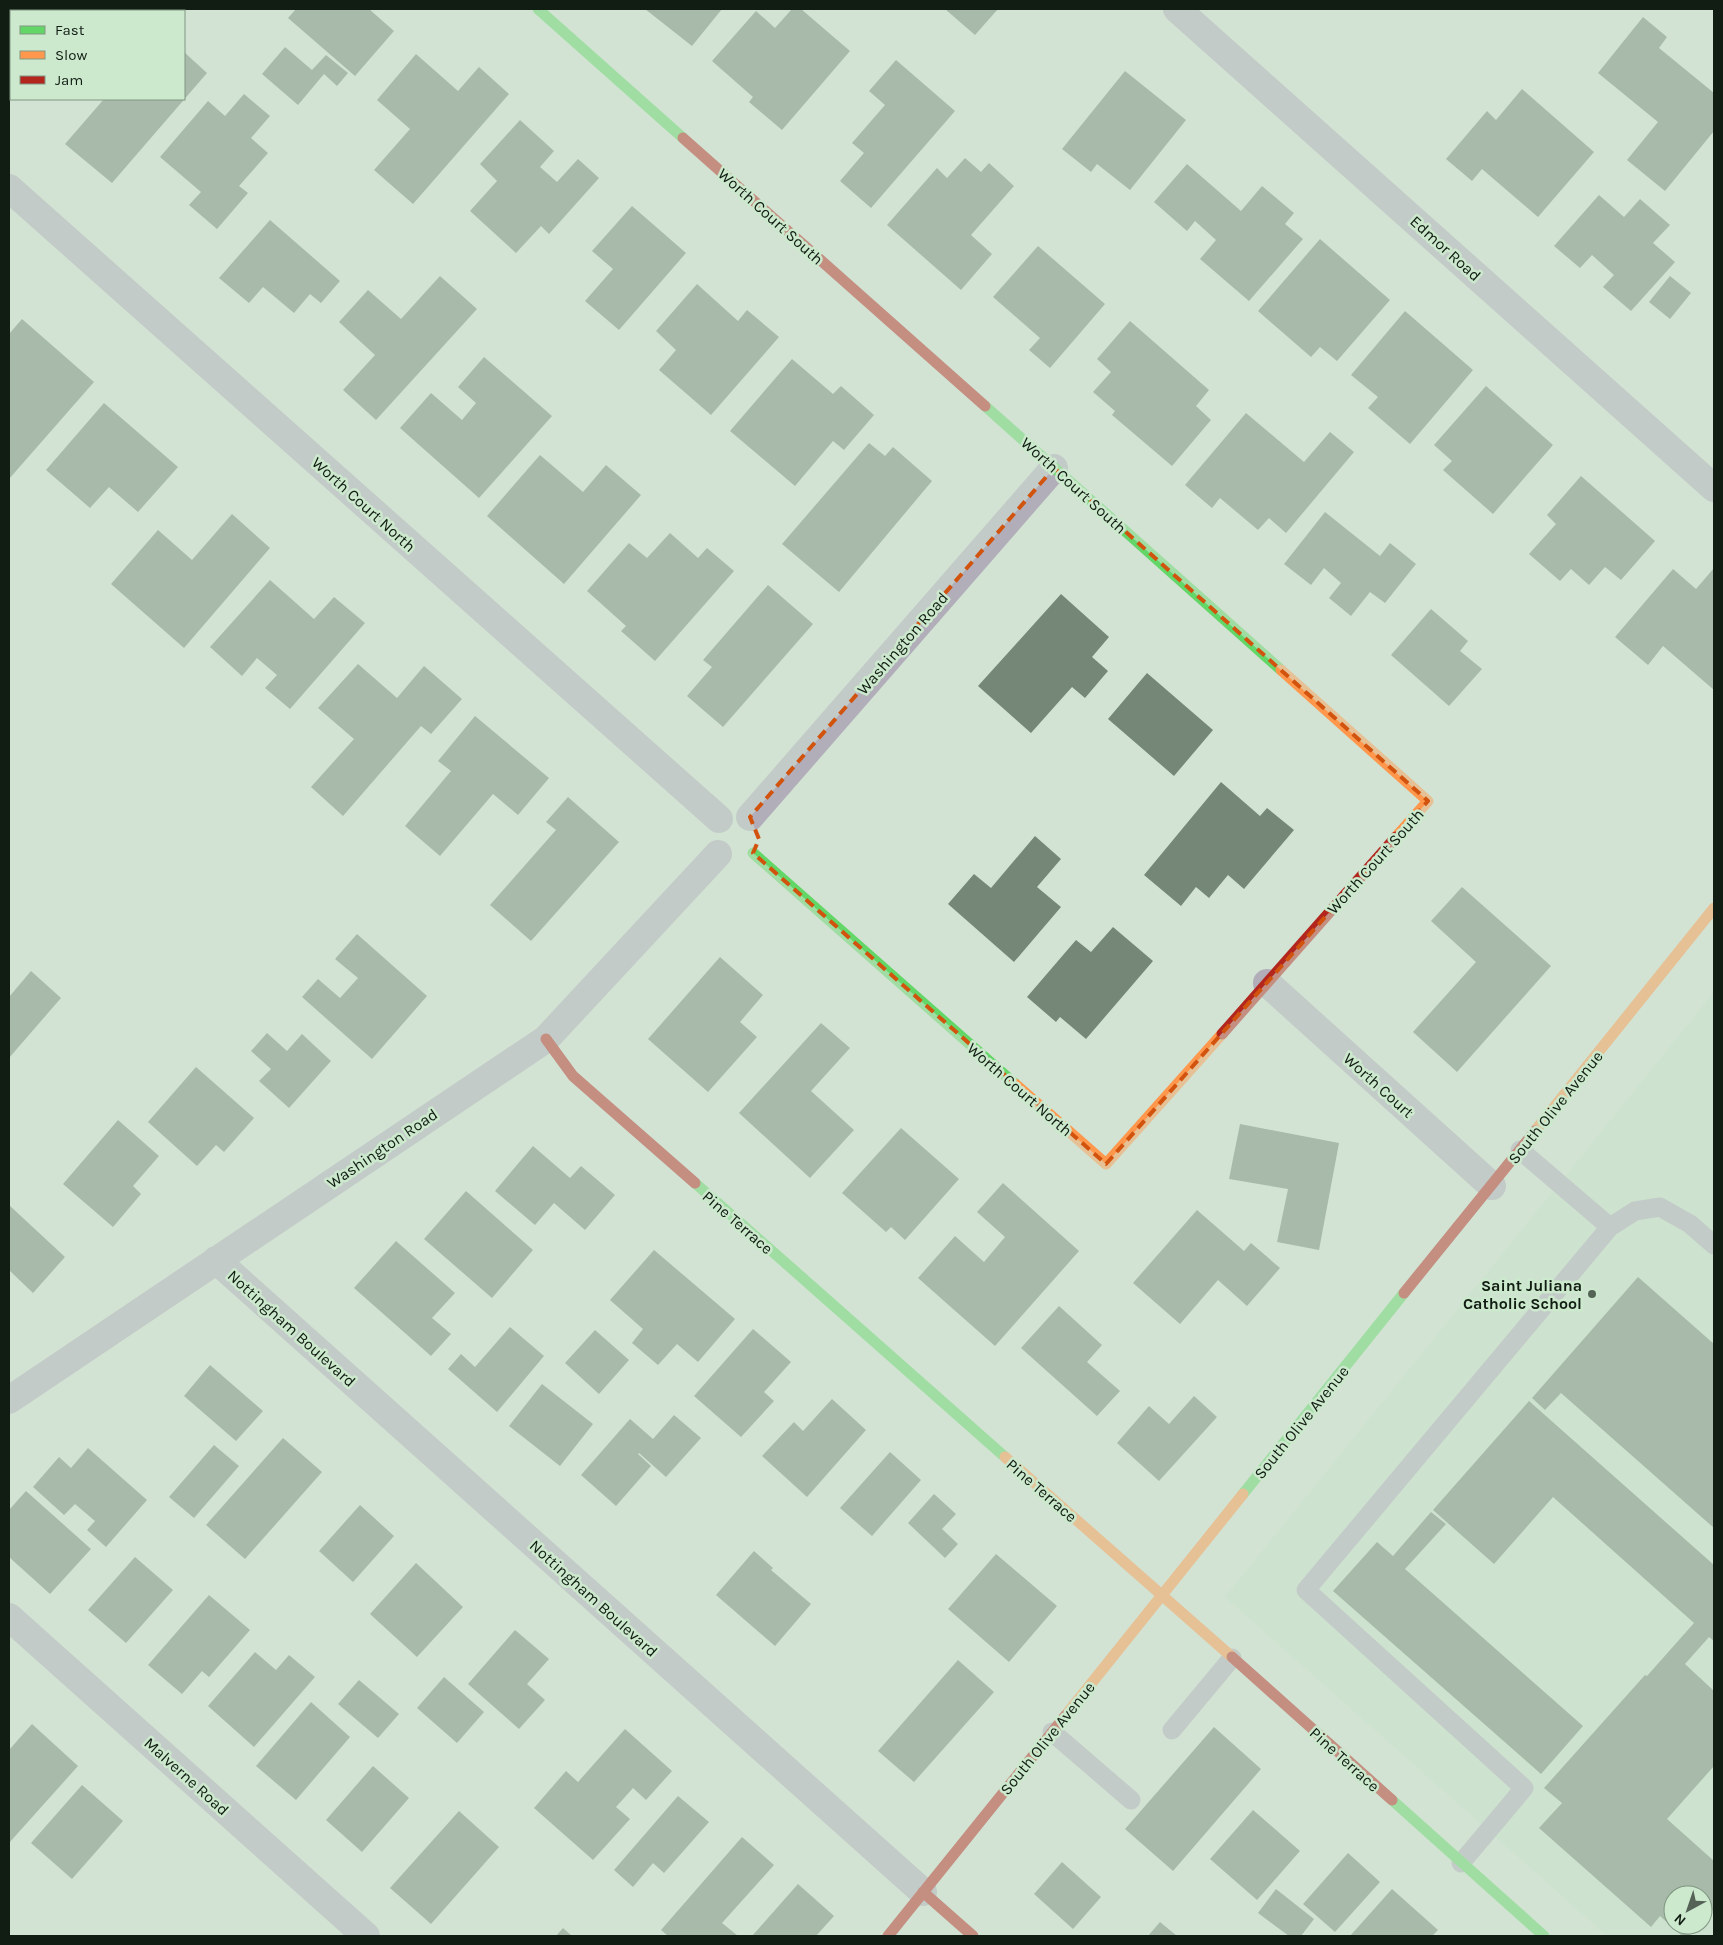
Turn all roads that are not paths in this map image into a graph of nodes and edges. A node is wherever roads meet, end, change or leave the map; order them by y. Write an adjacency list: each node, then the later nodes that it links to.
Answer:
1 (538, 9): 4 (street, Worth Court South)
2 (1177, 9): 5 (street, Edmor Road)
3 (9, 188): 7 (street, Worth Court North)
4 (1054, 468): 6 (street, Washington Road); 11 (street, Worth Court South)
5 (1714, 488)
6 (750, 817): 7 (street); 8 (street)
7 (718, 819): 9 (street)
8 (753, 853): 9 (street); 11 (street, Worth Court North)
9 (718, 854): 12 (street, Washington Road)
10 (1714, 908): 13 (street, South Olive Avenue)
11 (1267, 982): 14 (street, Worth Court)
12 (546, 1039): 17 (street, Washington Road); 19 (street, Pine Terrace)
13 (1520, 1150): 14 (street, South Olive Avenue); 15 (lane)
14 (1492, 1186): 19 (street, South Olive Avenue)
15 (1610, 1227): 16 (lane); 25 (lane)
16 (1714, 1245)
17 (216, 1260): 18 (street, Washington Road); 26 (street, Nottingham Boulevard)
18 (9, 1400)
19 (1162, 1596): 21 (street, Pine Terrace); 23 (street, South Olive Avenue)
20 (9, 1617): 27 (street, Malverne Road)
21 (1232, 1658): 22 (lane); 25 (street, Pine Terrace)
22 (1172, 1730)
23 (1052, 1732): 24 (lane); 26 (street, South Olive Avenue)
24 (1131, 1800)
25 (1461, 1863): 30 (street, Pine Terrace)
26 (922, 1892): 28 (street, South Olive Avenue); 29 (street, Nottingham Boulevard)
27 (366, 1936)
28 (888, 1936)
29 (973, 1936)
30 (1544, 1936)

